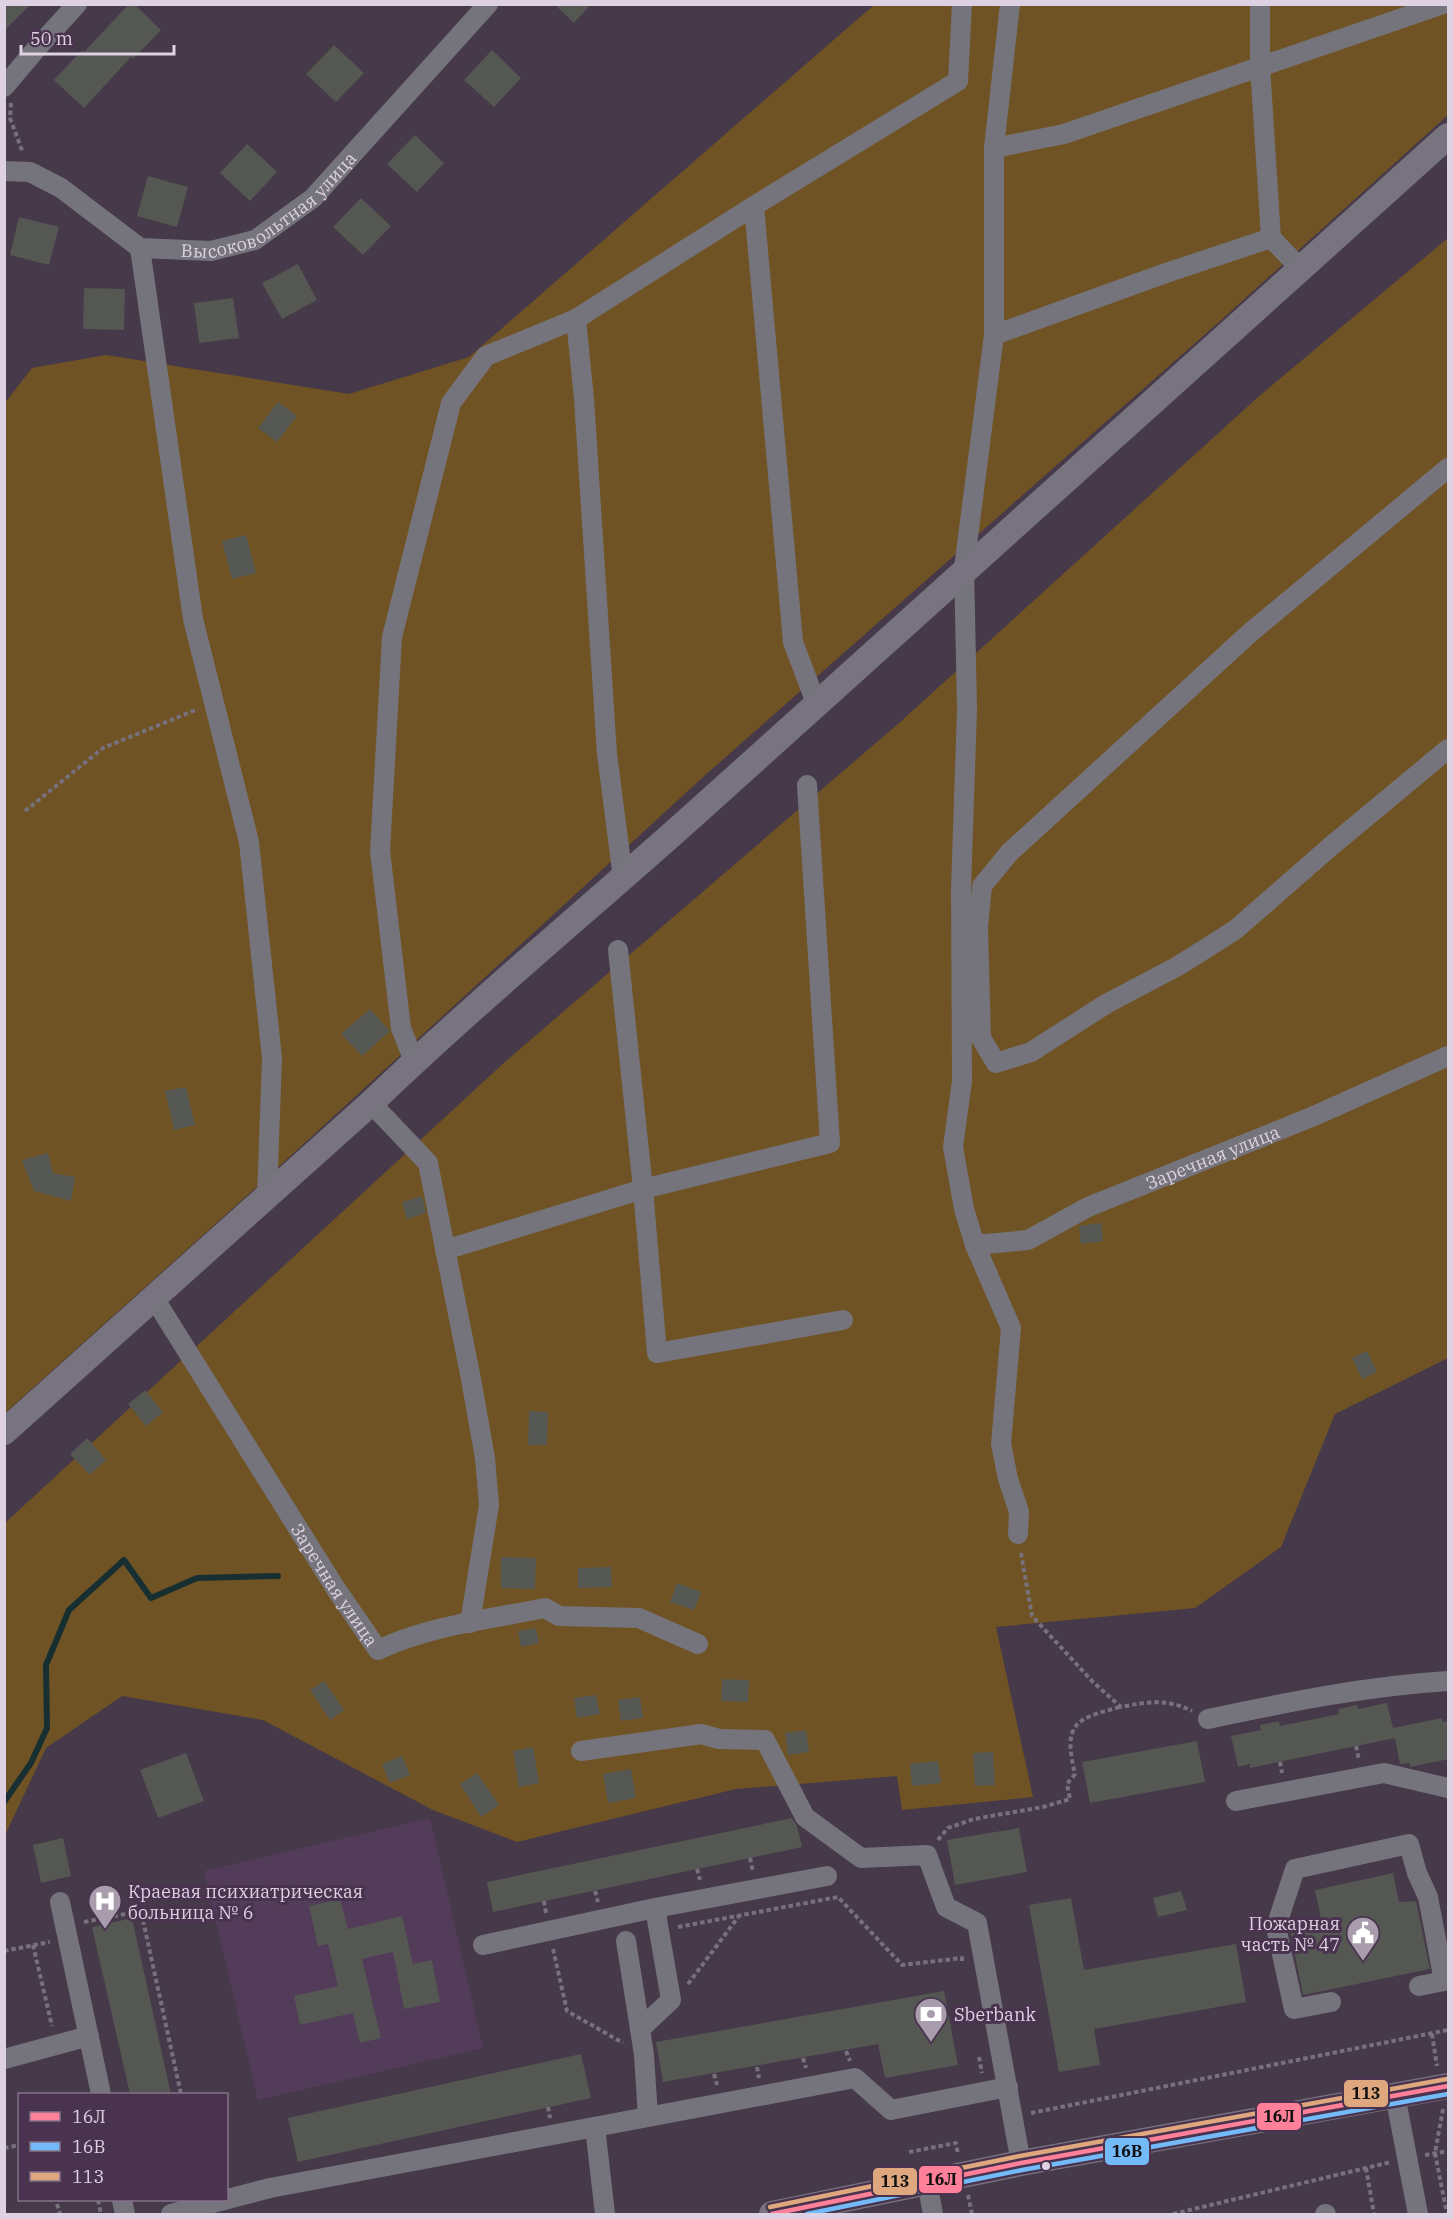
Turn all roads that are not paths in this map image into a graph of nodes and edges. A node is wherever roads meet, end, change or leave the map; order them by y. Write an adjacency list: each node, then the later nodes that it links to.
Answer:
1 (77, 4): 8 (street)
2 (488, 4): 14 (street, Высоковольтная улица)
3 (962, 4): 12 (street)
4 (1010, 4): 10 (street)
5 (1260, 4): 7 (street)
6 (1443, 4): 7 (street)
7 (1260, 66): 10 (street); 13 (street)
8 (8, 83)
9 (1449, 136): 15 (main road)
10 (994, 148): 17 (street)
11 (4, 171): 14 (street)
12 (754, 206): 16 (street); 20 (street)
13 (1271, 238): 15 (street); 17 (street)
14 (140, 248): 29 (street)
15 (1300, 268): 19 (main road)
16 (576, 319): 23 (street); 26 (street)
17 (994, 335): 19 (street)
18 (1449, 468): 21 (street)
19 (964, 568): 20 (main road); 30 (street)
20 (816, 704): 23 (main road)
21 (1449, 749)
22 (807, 785): 28 (street)
23 (623, 878): 26 (main road)
24 (618, 950): 28 (street)
25 (1449, 1056): 30 (street, Заречная улица)
26 (414, 1061): 27 (main road)
27 (371, 1102): 29 (main road); 31 (street)
28 (643, 1189): 31 (street); 33 (street)
29 (267, 1197): 32 (main road)
30 (975, 1245): 35 (street)
31 (445, 1250): 36 (street)
32 (154, 1298): 34 (main road); 36 (street, Заречная улица)
33 (843, 1320)
34 (4, 1432)
35 (1018, 1534)
36 (470, 1623): 37 (street, Заречная улица)
37 (698, 1644)
38 (1449, 1681): 39 (street)
39 (1208, 1719)
40 (581, 1750): 54 (street)
41 (1448, 1791): 42 (street)
42 (1236, 1801)
43 (826, 1876): 45 (street)
44 (60, 1902): 51 (street)
45 (655, 1908): 47 (street); 50 (street)
46 (626, 1941): 50 (street)
47 (483, 1945)
48 (1419, 1986): 49 (street)
49 (1331, 2002)
50 (640, 2029): 57 (street)
51 (89, 2036): 52 (street); 55 (street)
52 (4, 2059)
53 (1449, 2086): 56 (main road)
54 (1008, 2087): 57 (street); 59 (street)
55 (101, 2093)
56 (1395, 2095): 59 (main road); 67 (street)
57 (648, 2117): 58 (street)
58 (595, 2127): 61 (street); 64 (street)
59 (1021, 2163): 60 (main road)
60 (927, 2182): 65 (main road); 66 (street)
61 (228, 2199)
62 (220, 2201): 63 (street)
63 (171, 2214)
64 (605, 2214)
65 (772, 2214)
66 (933, 2214)
67 (1418, 2214)

